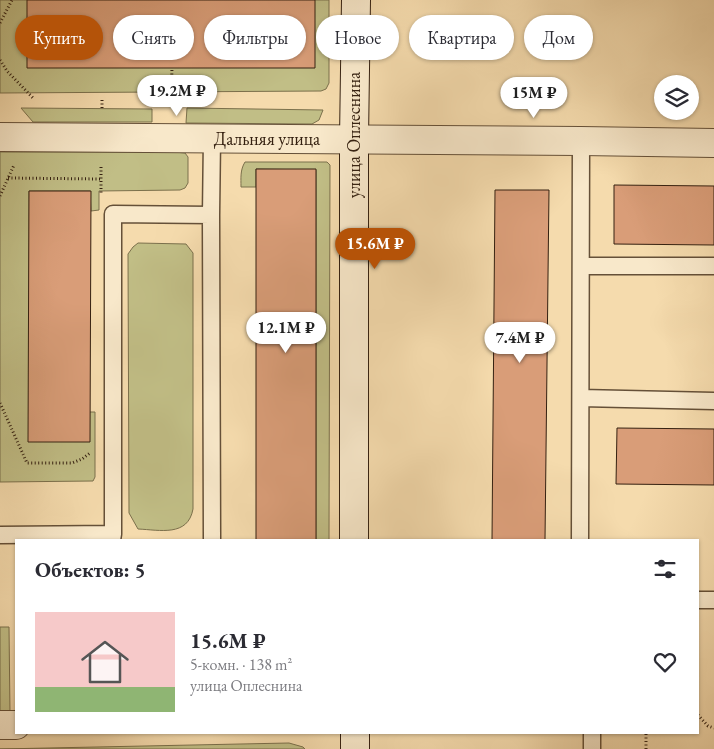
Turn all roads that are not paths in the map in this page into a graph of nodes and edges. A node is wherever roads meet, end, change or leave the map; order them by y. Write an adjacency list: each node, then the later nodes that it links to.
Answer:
1 (356, 0): 4 (street, улица Оплеснина)
2 (0, 137): 3 (street, Дальняя улица)
3 (212, 138): 4 (street, Дальняя улица); 7 (lane)
4 (354, 139): 5 (street, Дальняя улица); 15 (street, улица Оплеснина)
5 (581, 141): 6 (street, Дальняя улица); 8 (lane)
6 (714, 142)
7 (211, 215): 13 (lane); 14 (lane)
8 (581, 266): 9 (lane); 10 (lane)
9 (714, 266)
10 (581, 398): 11 (lane); 16 (lane)
11 (714, 401)
12 (0, 535): 13 (lane)
13 (113, 537)
14 (212, 539)
15 (354, 539)
16 (580, 539)
17 (699, 600): 18 (lane)
18 (714, 600)
19 (0, 725): 20 (street)
20 (15, 725)
21 (355, 734): 23 (street)
22 (592, 734): 24 (lane)
23 (355, 749)
24 (592, 749)

